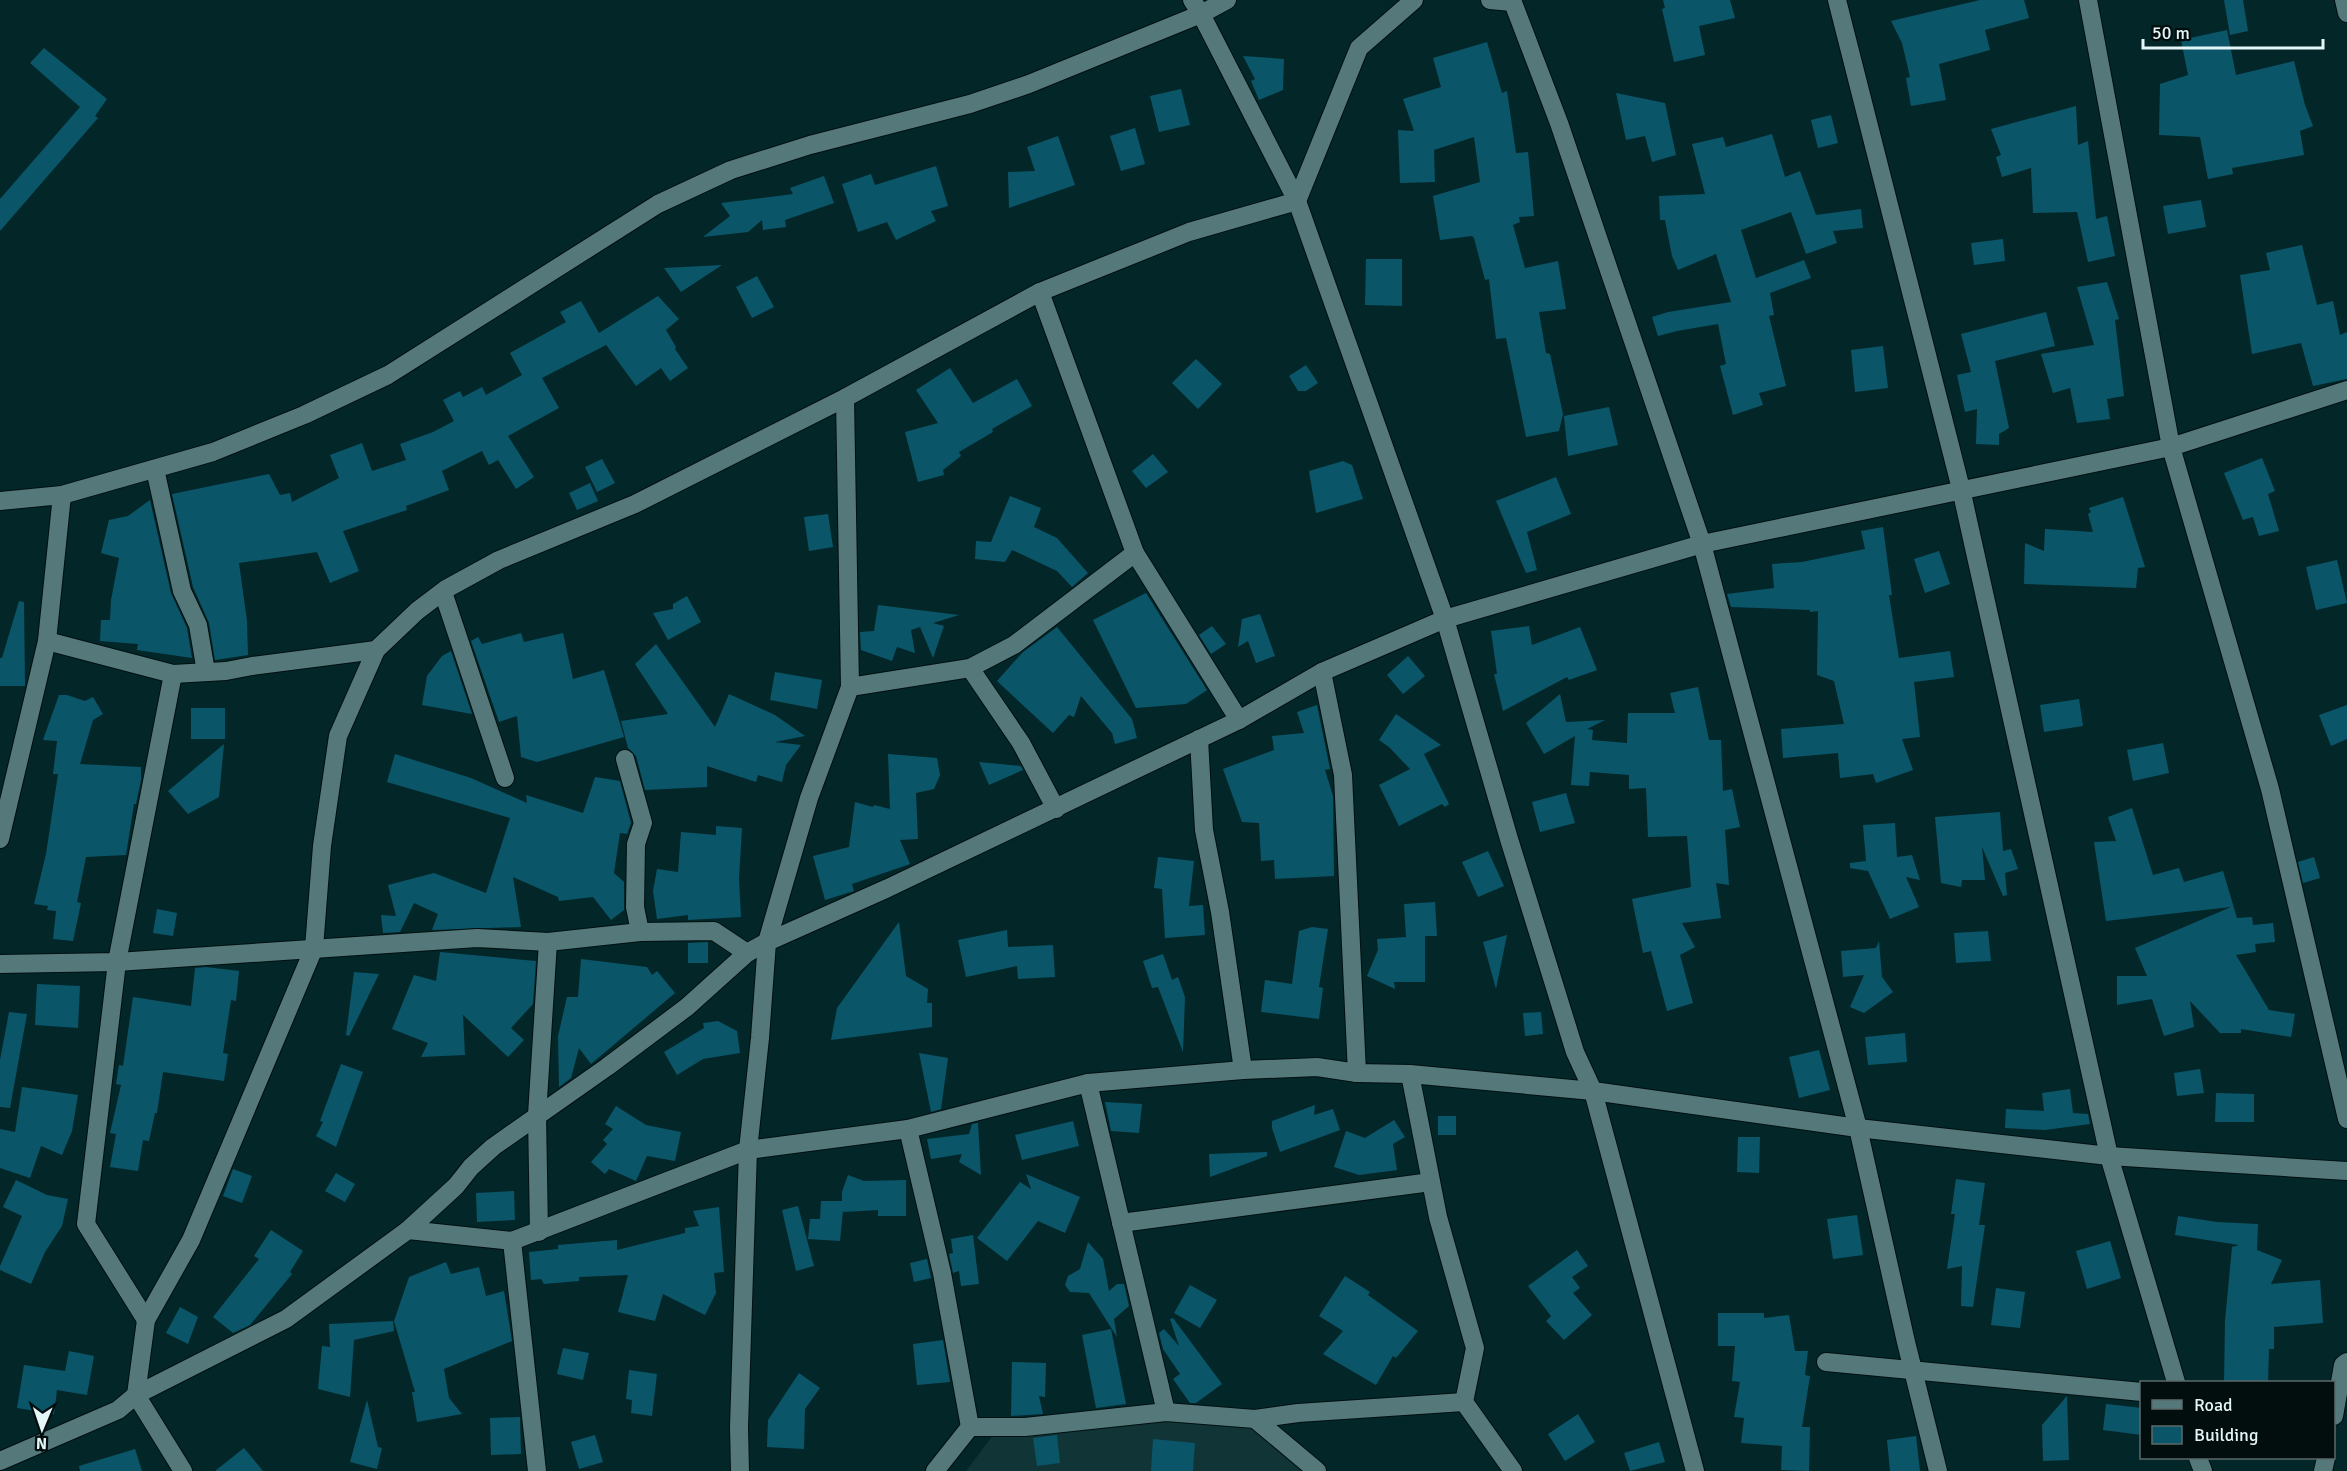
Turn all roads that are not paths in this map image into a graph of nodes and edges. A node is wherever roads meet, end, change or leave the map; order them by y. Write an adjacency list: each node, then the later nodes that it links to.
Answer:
1 (1227, 0): 8 (street)
2 (1414, 0): 10 (street)
3 (1490, 0): 7 (street)
4 (1837, 0): 16 (street)
5 (2088, 0): 14 (street)
6 (2344, 0): 9 (street)
7 (1512, 1): 19 (street)
8 (1196, 7): 10 (street); 15 (street)
9 (2347, 13)
10 (1297, 201): 11 (street); 22 (street)
11 (1040, 292): 13 (street); 20 (street)
12 (2347, 390): 14 (street)
13 (845, 398): 21 (street); 29 (street)
14 (2171, 447): 16 (street); 49 (street)
15 (155, 469): 17 (street); 26 (street)
16 (1961, 489): 19 (street); 53 (street)
17 (62, 495): 18 (street); 23 (street)
18 (0, 501)
19 (1702, 544): 22 (street); 50 (street)
20 (1135, 553): 25 (street); 30 (street)
21 (443, 592): 24 (street); 33 (street)
22 (1445, 619): 27 (street); 47 (street)
23 (47, 641): 28 (street); 35 (street)
24 (376, 650): 26 (street); 39 (street)
25 (970, 668): 29 (street); 34 (street)
26 (206, 672): 28 (street)
27 (1322, 672): 30 (street); 44 (street)
28 (173, 674): 41 (street)
29 (850, 687): 38 (street)
30 (1239, 720): 31 (street)
31 (1199, 739): 34 (street); 43 (street)
32 (625, 759): 36 (street)
33 (505, 778)
34 (1056, 809): 38 (street)
35 (0, 839)
36 (640, 932): 37 (street); 40 (street)
37 (548, 942): 39 (street); 48 (street)
38 (767, 942): 40 (street); 52 (street)
39 (314, 948): 41 (street); 60 (street)
40 (747, 953): 48 (street)
41 (117, 962): 42 (street); 60 (street)
42 (0, 964)
43 (1243, 1070): 44 (street); 46 (street)
44 (1357, 1073): 45 (street)
45 (1410, 1074): 47 (street); 55 (street)
46 (1088, 1083): 51 (street); 56 (street)
47 (1593, 1091): 50 (street); 79 (street)
48 (537, 1115): 57 (street); 58 (street)
49 (2347, 1119)
50 (1858, 1128): 53 (street); 63 (street)
51 (908, 1129): 52 (street); 71 (street)
52 (748, 1150): 58 (street); 75 (street)
53 (2109, 1156): 54 (street); 64 (street)
54 (2347, 1171)
55 (1431, 1182): 56 (street); 67 (street)
56 (1121, 1223): 69 (street)
57 (408, 1230): 59 (street); 66 (street)
58 (539, 1232): 59 (street)
59 (512, 1241): 74 (street)
60 (146, 1320): 66 (street)
61 (1826, 1362): 63 (street)
62 (2347, 1362): 68 (street)
63 (1914, 1370): 65 (street); 80 (street)
64 (2175, 1381)
65 (2140, 1392)
66 (136, 1395): 72 (street); 73 (street)
67 (1464, 1402): 70 (street); 78 (street)
68 (2335, 1410)
69 (1166, 1412): 70 (street); 71 (street)
70 (1255, 1419): 77 (street)
71 (970, 1427): 76 (street)
72 (0, 1461)
73 (183, 1471)
74 (537, 1471)
75 (740, 1471)
76 (935, 1471)
77 (1317, 1471)
78 (1513, 1471)
79 (1695, 1471)
80 (1938, 1471)

